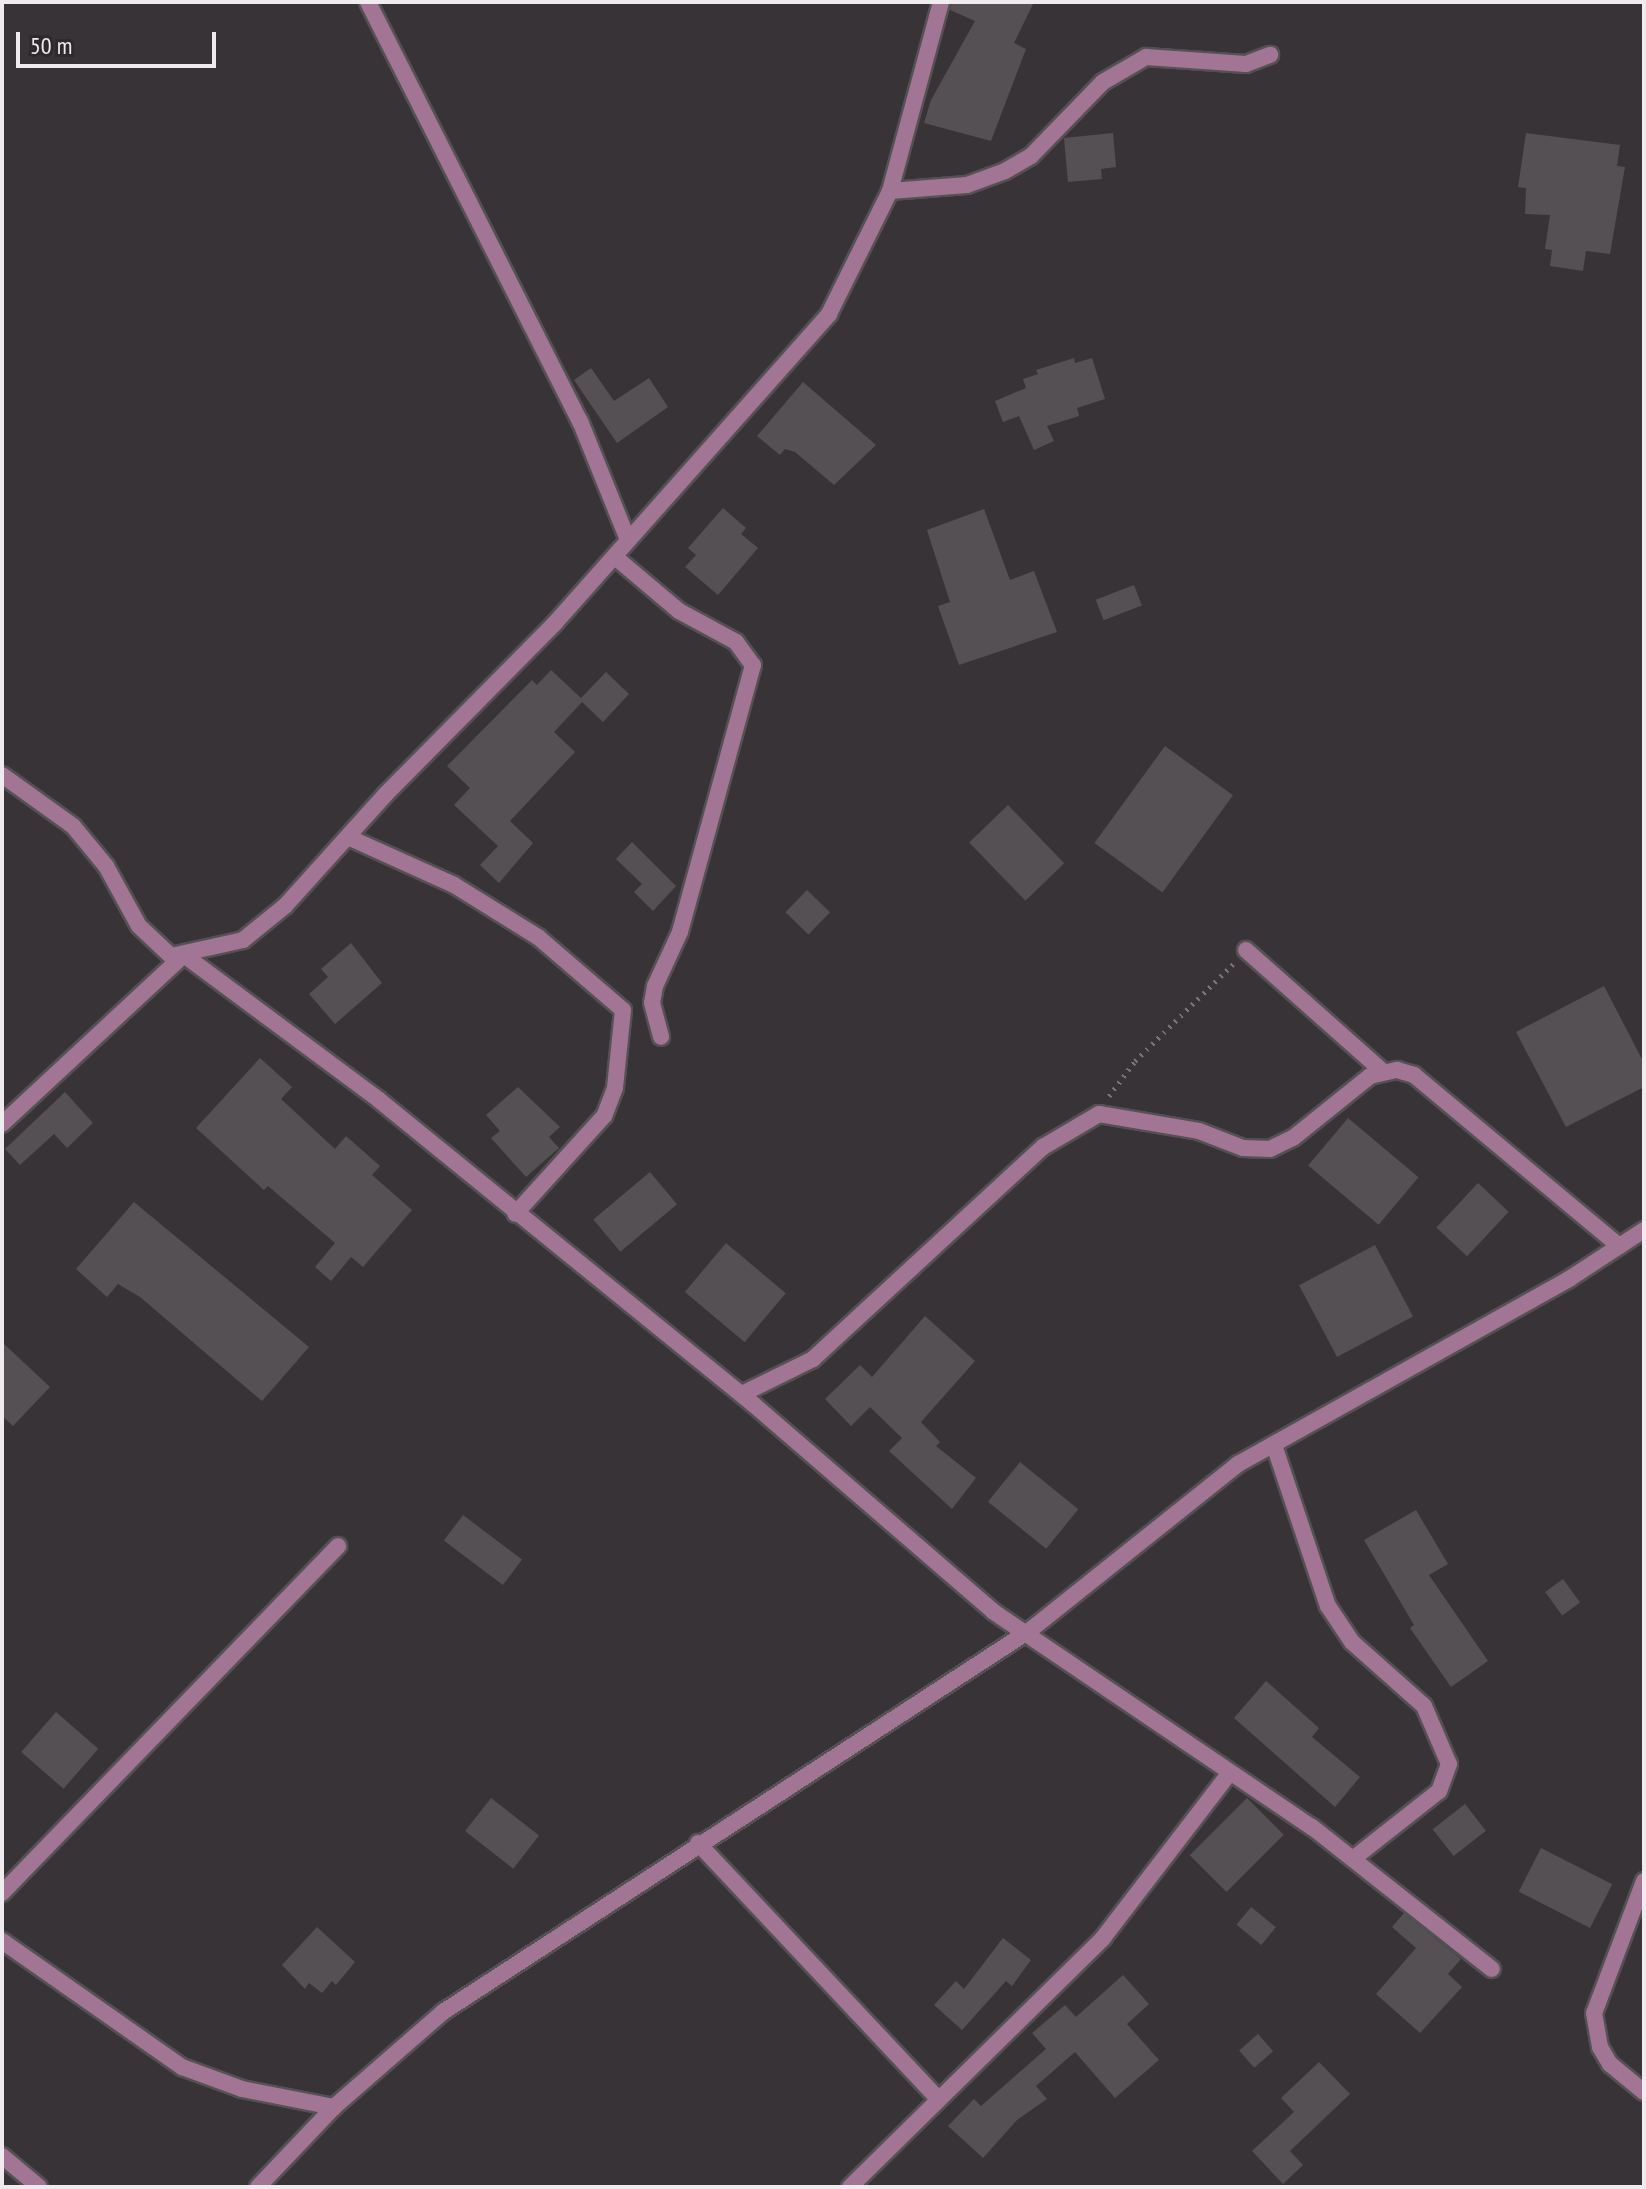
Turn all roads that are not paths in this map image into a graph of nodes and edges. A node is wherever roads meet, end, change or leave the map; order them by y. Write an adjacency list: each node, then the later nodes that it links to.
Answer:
1 (368, 2): 5 (street)
2 (941, 2): 4 (street)
3 (1270, 55): 4 (street)
4 (890, 191): 5 (street)
5 (628, 540): 6 (street)
6 (615, 557): 8 (street); 11 (street)
7 (2, 775): 10 (street)
8 (350, 838): 10 (street); 14 (street)
9 (1246, 950): 12 (street)
10 (184, 955): 13 (street); 14 (street)
11 (661, 1037)
12 (1381, 1070): 16 (street); 17 (street)
13 (2, 1124)
14 (515, 1214): 17 (street)
15 (1644, 1230): 16 (street)
16 (1619, 1246): 18 (street)
17 (742, 1394): 20 (street)
18 (1274, 1445): 20 (street); 23 (street)
19 (338, 1546): 25 (street)
20 (1029, 1631): 21 (street); 22 (street)
21 (1229, 1774): 23 (street); 29 (street)
22 (698, 1843): 29 (street); 30 (street)
23 (1355, 1857): 27 (street)
24 (1644, 1881): 28 (street)
25 (2, 1893)
26 (2, 1941): 30 (street)
27 (1492, 1969)
28 (1644, 2092)
29 (938, 2099): 34 (street)
30 (334, 2107): 33 (street)
31 (2, 2156): 32 (street)
32 (39, 2187)
33 (258, 2187)
34 (850, 2187)

